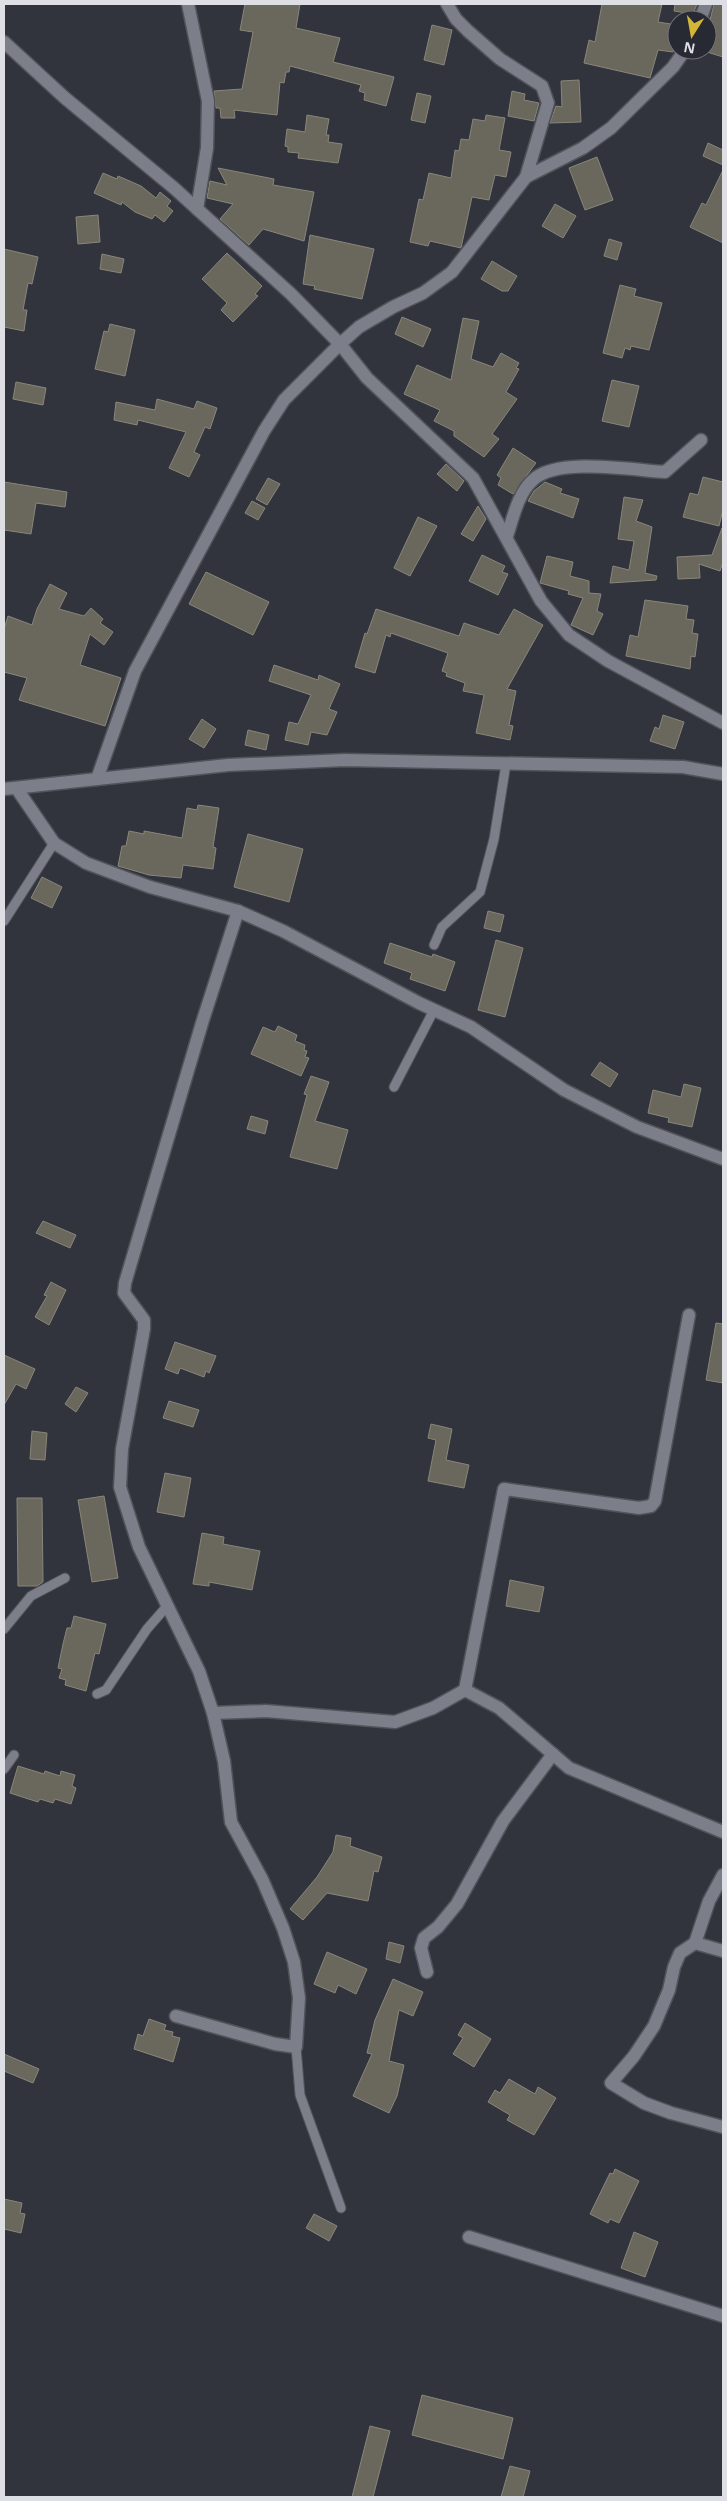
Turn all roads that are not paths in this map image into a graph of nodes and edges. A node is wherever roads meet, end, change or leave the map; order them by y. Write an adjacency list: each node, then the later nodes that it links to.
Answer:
1 (188, 4): 6 (street)
2 (447, 4): 5 (street)
3 (4, 42): 6 (street)
4 (678, 60): 5 (street)
5 (526, 177): 7 (street)
6 (198, 209): 7 (street)
7 (340, 344): 9 (street); 13 (street)
8 (701, 440): 9 (street)
9 (507, 536): 10 (street)
10 (723, 723)
11 (506, 764): 12 (street); 13 (street); 18 (lane)
12 (723, 774)
13 (97, 779): 14 (street)
14 (10, 789): 15 (street)
15 (54, 843): 16 (street); 17 (lane)
16 (238, 911): 19 (street); 24 (street)
17 (4, 921)
18 (434, 945)
19 (434, 1010): 20 (lane); 21 (street)
20 (394, 1088)
21 (723, 1159)
22 (689, 1315): 26 (street)
23 (64, 1578): 25 (lane)
24 (168, 1605): 27 (lane); 28 (street)
25 (4, 1629)
26 (465, 1690): 28 (street); 29 (street)
27 (97, 1694)
28 (213, 1713): 38 (street)
29 (553, 1754): 32 (street); 36 (street)
30 (14, 1755): 31 (lane)
31 (4, 1770)
32 (723, 1832)
33 (723, 1875): 34 (street)
34 (695, 1943): 35 (street); 39 (street)
35 (723, 1951)
36 (427, 1972)
37 (176, 2016): 38 (street)
38 (296, 2047): 40 (lane)
39 (723, 2126)
40 (341, 2208)
41 (469, 2237): 42 (street)
42 (723, 2316)

